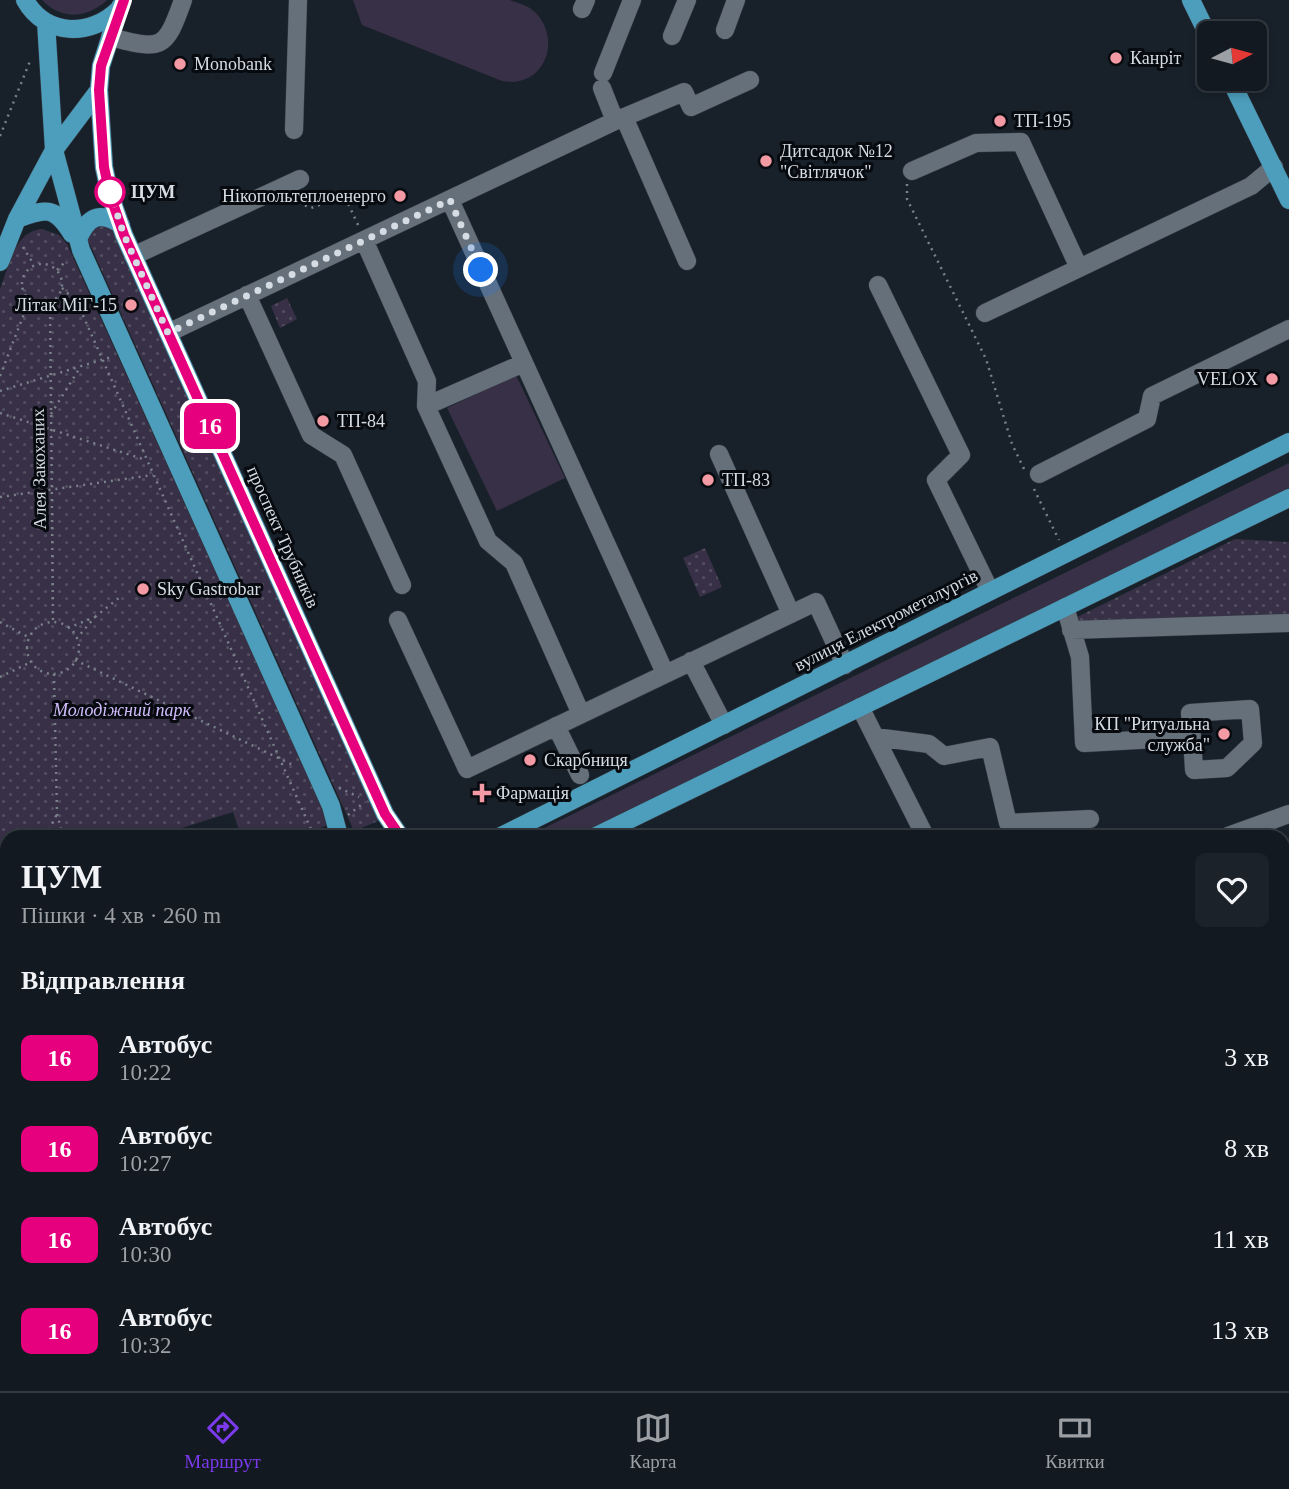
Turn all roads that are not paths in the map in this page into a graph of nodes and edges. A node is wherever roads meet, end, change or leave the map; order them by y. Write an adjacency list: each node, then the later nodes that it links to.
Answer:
1 (183, 0): 13 (street)
2 (298, 0): 18 (street)
3 (632, 0): 17 (street)
4 (687, 0): 12 (street)
5 (736, 0): 11 (street)
6 (1191, 0): 9 (main road)
7 (25, 3): 10 (main road, проспект Трубників)
8 (122, 4): 10 (main road, проспект Трубників); 13 (main road, проспект Трубників)
9 (1201, 21)
10 (46, 22): 19 (main road)
11 (725, 30)
12 (672, 36)
13 (110, 37): 15 (main road, проспект Трубників)
14 (750, 80): 17 (street)
15 (99, 90): 19 (main road, проспект Трубників); 26 (main road, проспект Трубників)
16 (1236, 91): 20 (main road)
17 (620, 119): 23 (street); 30 (street)
18 (294, 130)
19 (54, 150): 25 (main road, проспект Трубників); 28 (main road)
20 (1274, 167): 24 (main road); 32 (street)
21 (912, 171): 32 (street)
22 (300, 179): 29 (street)
23 (450, 200): 27 (street); 38 (street)
24 (1289, 200)
25 (18, 219): 28 (main road); 31 (main road, проспект Трубників)
26 (121, 225): 28 (main road); 29 (main road, проспект Трубників)
27 (364, 240): 34 (street); 39 (street)
28 (77, 248): 63 (main road)
29 (134, 256): 37 (main road, проспект Трубників)
30 (687, 261)
31 (0, 262)
32 (1079, 268): 35 (street)
33 (878, 285): 45 (street)
34 (247, 295): 37 (street); 44 (street)
35 (985, 313)
36 (1289, 329): 42 (street)
37 (168, 333): 64 (main road, проспект Трубників)
38 (524, 363): 39 (street); 53 (street)
39 (426, 406): 55 (street)
40 (1289, 442): 45 (main road, вулиця Електрометалургів)
41 (719, 454): 47 (street)
42 (1039, 474)
43 (1289, 498): 46 (main road)
44 (402, 585)
45 (990, 591): 52 (main road, вулиця Електрометалургів)
46 (1065, 607): 50 (street); 54 (main road)
47 (791, 614): 51 (street); 52 (street)
48 (398, 620): 57 (street)
49 (1289, 622): 50 (street)
50 (1072, 630): 59 (street)
51 (691, 661): 53 (street); 56 (street)
52 (845, 665): 56 (main road, вулиця Електрометалургів)
53 (665, 673): 55 (street)
54 (860, 707): 58 (street); 66 (main road)
55 (581, 714): 57 (street)
56 (724, 725): 65 (main road, вулиця Електрометалургів)
57 (556, 726): 60 (street)
58 (875, 737): 62 (street); 67 (street)
59 (1192, 737): 59 (street)
60 (580, 775)
61 (1289, 814): 68 (street)
62 (1090, 819)
63 (337, 830)
64 (396, 830)
65 (513, 830)
66 (608, 830)
67 (922, 830)
68 (1245, 830)

